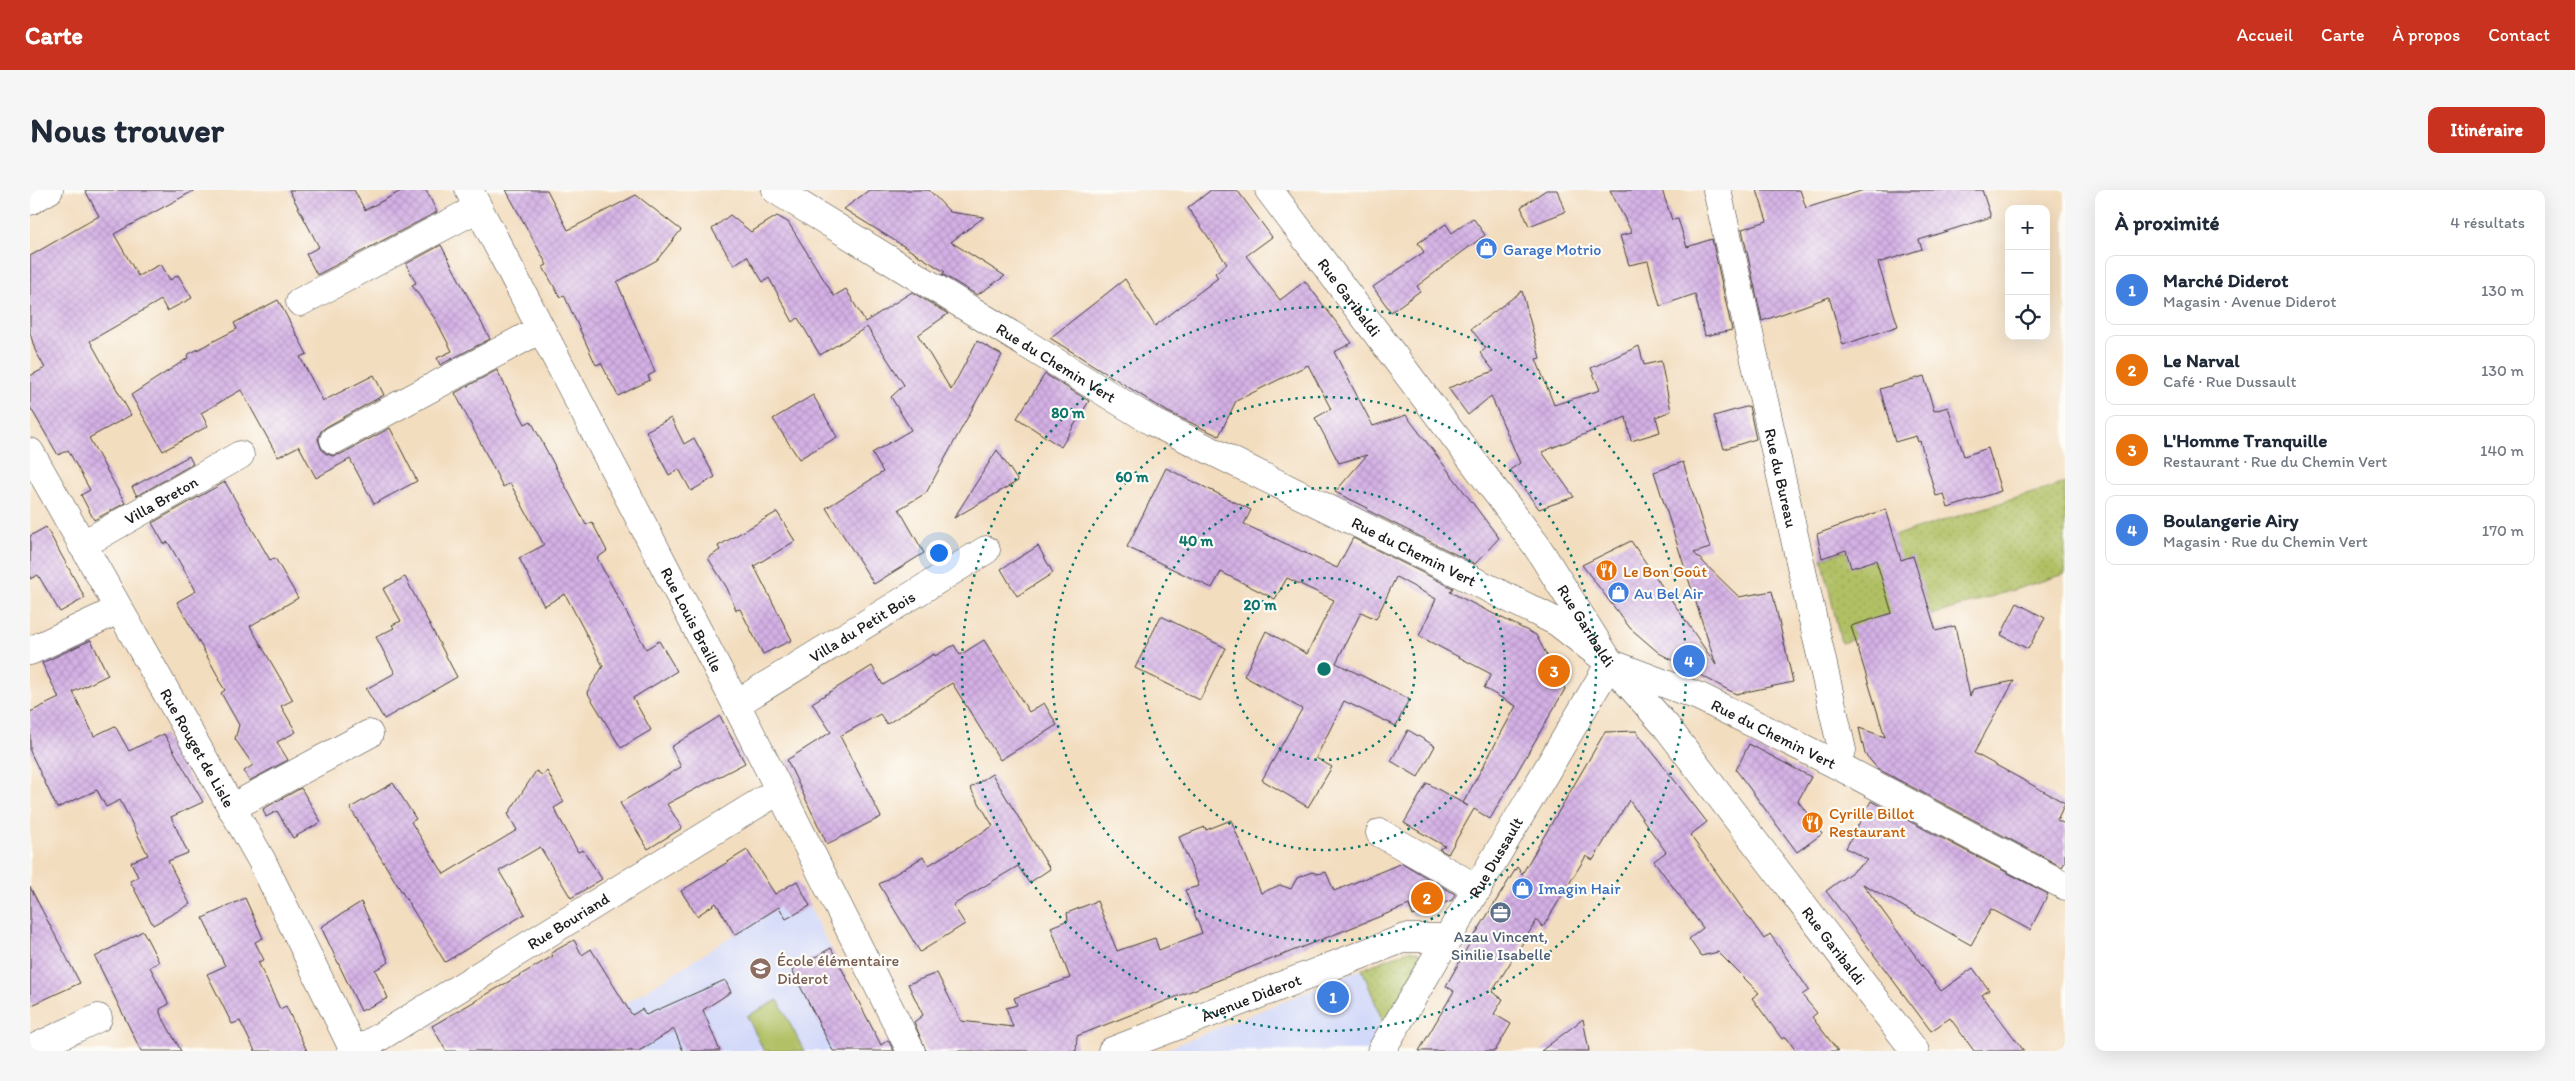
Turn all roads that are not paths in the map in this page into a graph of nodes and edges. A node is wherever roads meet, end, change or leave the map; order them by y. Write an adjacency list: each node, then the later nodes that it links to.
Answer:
1 (49, 190): 6 (street)
2 (776, 190): 16 (street, Rue du Chemin Vert)
3 (1269, 190): 16 (street, Rue Garibaldi)
4 (1717, 190): 19 (street, Rue du Bureau)
5 (473, 199): 7 (street); 8 (street, Rue Louis Braille)
6 (30, 201)
7 (300, 302)
8 (541, 329): 9 (street); 17 (street, Rue Louis Braille)
9 (334, 440)
10 (30, 452): 12 (street, Rue Rouget de Lisle)
11 (240, 454): 12 (street, Villa Breton)
12 (82, 545): 14 (street, Rue Rouget de Lisle)
13 (986, 550): 17 (street, Villa du Petit Bois)
14 (118, 610): 15 (street); 21 (street, Rue Rouget de Lisle)
15 (30, 651)
16 (1610, 663): 19 (street, Rue du Chemin Vert); 24 (street, Rue Dussault); 32 (street, Rue Garibaldi)
17 (736, 704): 20 (street, Rue Louis Braille)
18 (369, 734): 21 (street)
19 (1837, 765): 23 (street, Rue du Chemin Vert)
20 (778, 792): 28 (street, Rue Bouriand); 29 (street, Rue Louis Braille)
21 (231, 808): 28 (street, Rue Rouget de Lisle)
22 (1380, 833): 24 (street)
23 (2065, 886)
24 (1478, 889): 25 (street, Rue Dussault)
25 (1449, 938): 30 (street, Avenue Diderot); 31 (street, Rue Dussault)
26 (98, 1018): 27 (street)
27 (30, 1050)
28 (356, 1051)
29 (911, 1051)
30 (1112, 1051)
31 (1382, 1051)
32 (1915, 1051)

